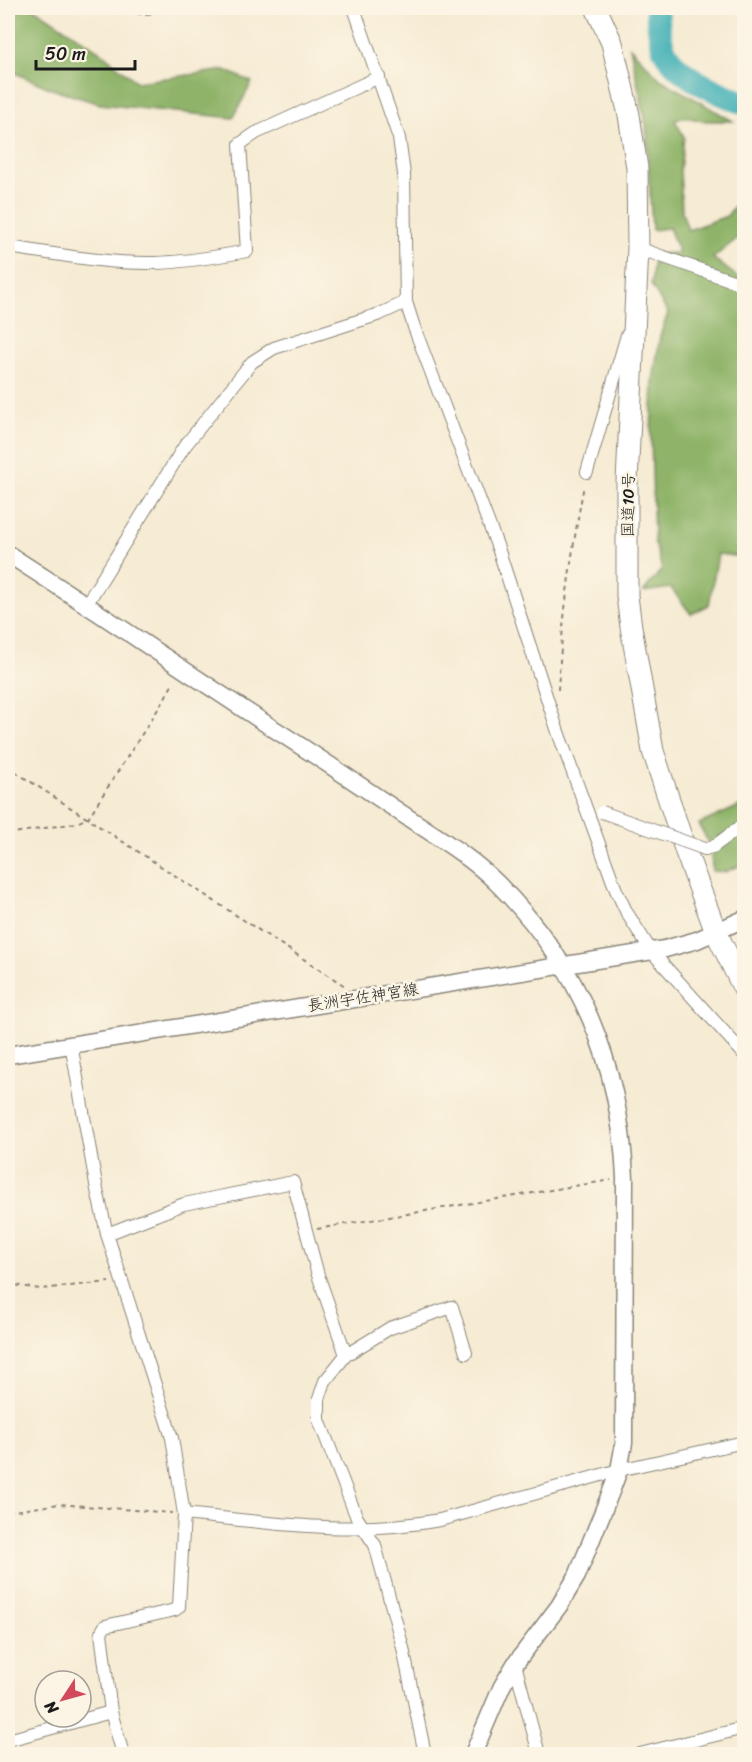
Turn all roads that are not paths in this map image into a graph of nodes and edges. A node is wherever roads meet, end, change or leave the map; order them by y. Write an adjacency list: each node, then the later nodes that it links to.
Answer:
1 (140, 8): 2 (street)
2 (148, 8)
3 (354, 8): 5 (street)
4 (596, 8): 7 (highway, 国道10号)
5 (379, 77): 6 (street); 9 (street)
6 (8, 247)
7 (638, 248): 8 (street); 10 (highway, 国道10号)
8 (744, 285)
9 (406, 302): 13 (street); 14 (street)
10 (634, 311): 11 (street); 17 (highway, 国道10号)
11 (587, 472)
12 (8, 554): 13 (street)
13 (86, 605): 19 (street)
14 (585, 804): 15 (street, bridge); 18 (street)
15 (744, 824)
16 (744, 919): 17 (street, 長洲宇佐神宮線)
17 (716, 932): 18 (street, 長洲宇佐神宮線); 20 (highway, 国道10号)
18 (651, 951): 19 (street, 長洲宇佐神宮線); 22 (street)
19 (563, 964): 21 (street, 長洲宇佐神宮線); 28 (street)
20 (744, 989)
21 (70, 1044): 23 (street, 長洲宇佐神宮線); 24 (street)
22 (744, 1054)
23 (8, 1055)
24 (107, 1234): 26 (street); 29 (street)
25 (466, 1353): 26 (street)
26 (346, 1354): 30 (street)
27 (744, 1442): 28 (street)
28 (619, 1470): 30 (street); 31 (street)
29 (184, 1514): 30 (street); 32 (street)
30 (363, 1528): 36 (street)
31 (515, 1664): 37 (street); 38 (street)
32 (111, 1712): 34 (street); 35 (street)
33 (744, 1728): 39 (street)
34 (8, 1740)
35 (123, 1755)
36 (425, 1755)
37 (473, 1755)
38 (539, 1755)
39 (640, 1755)

